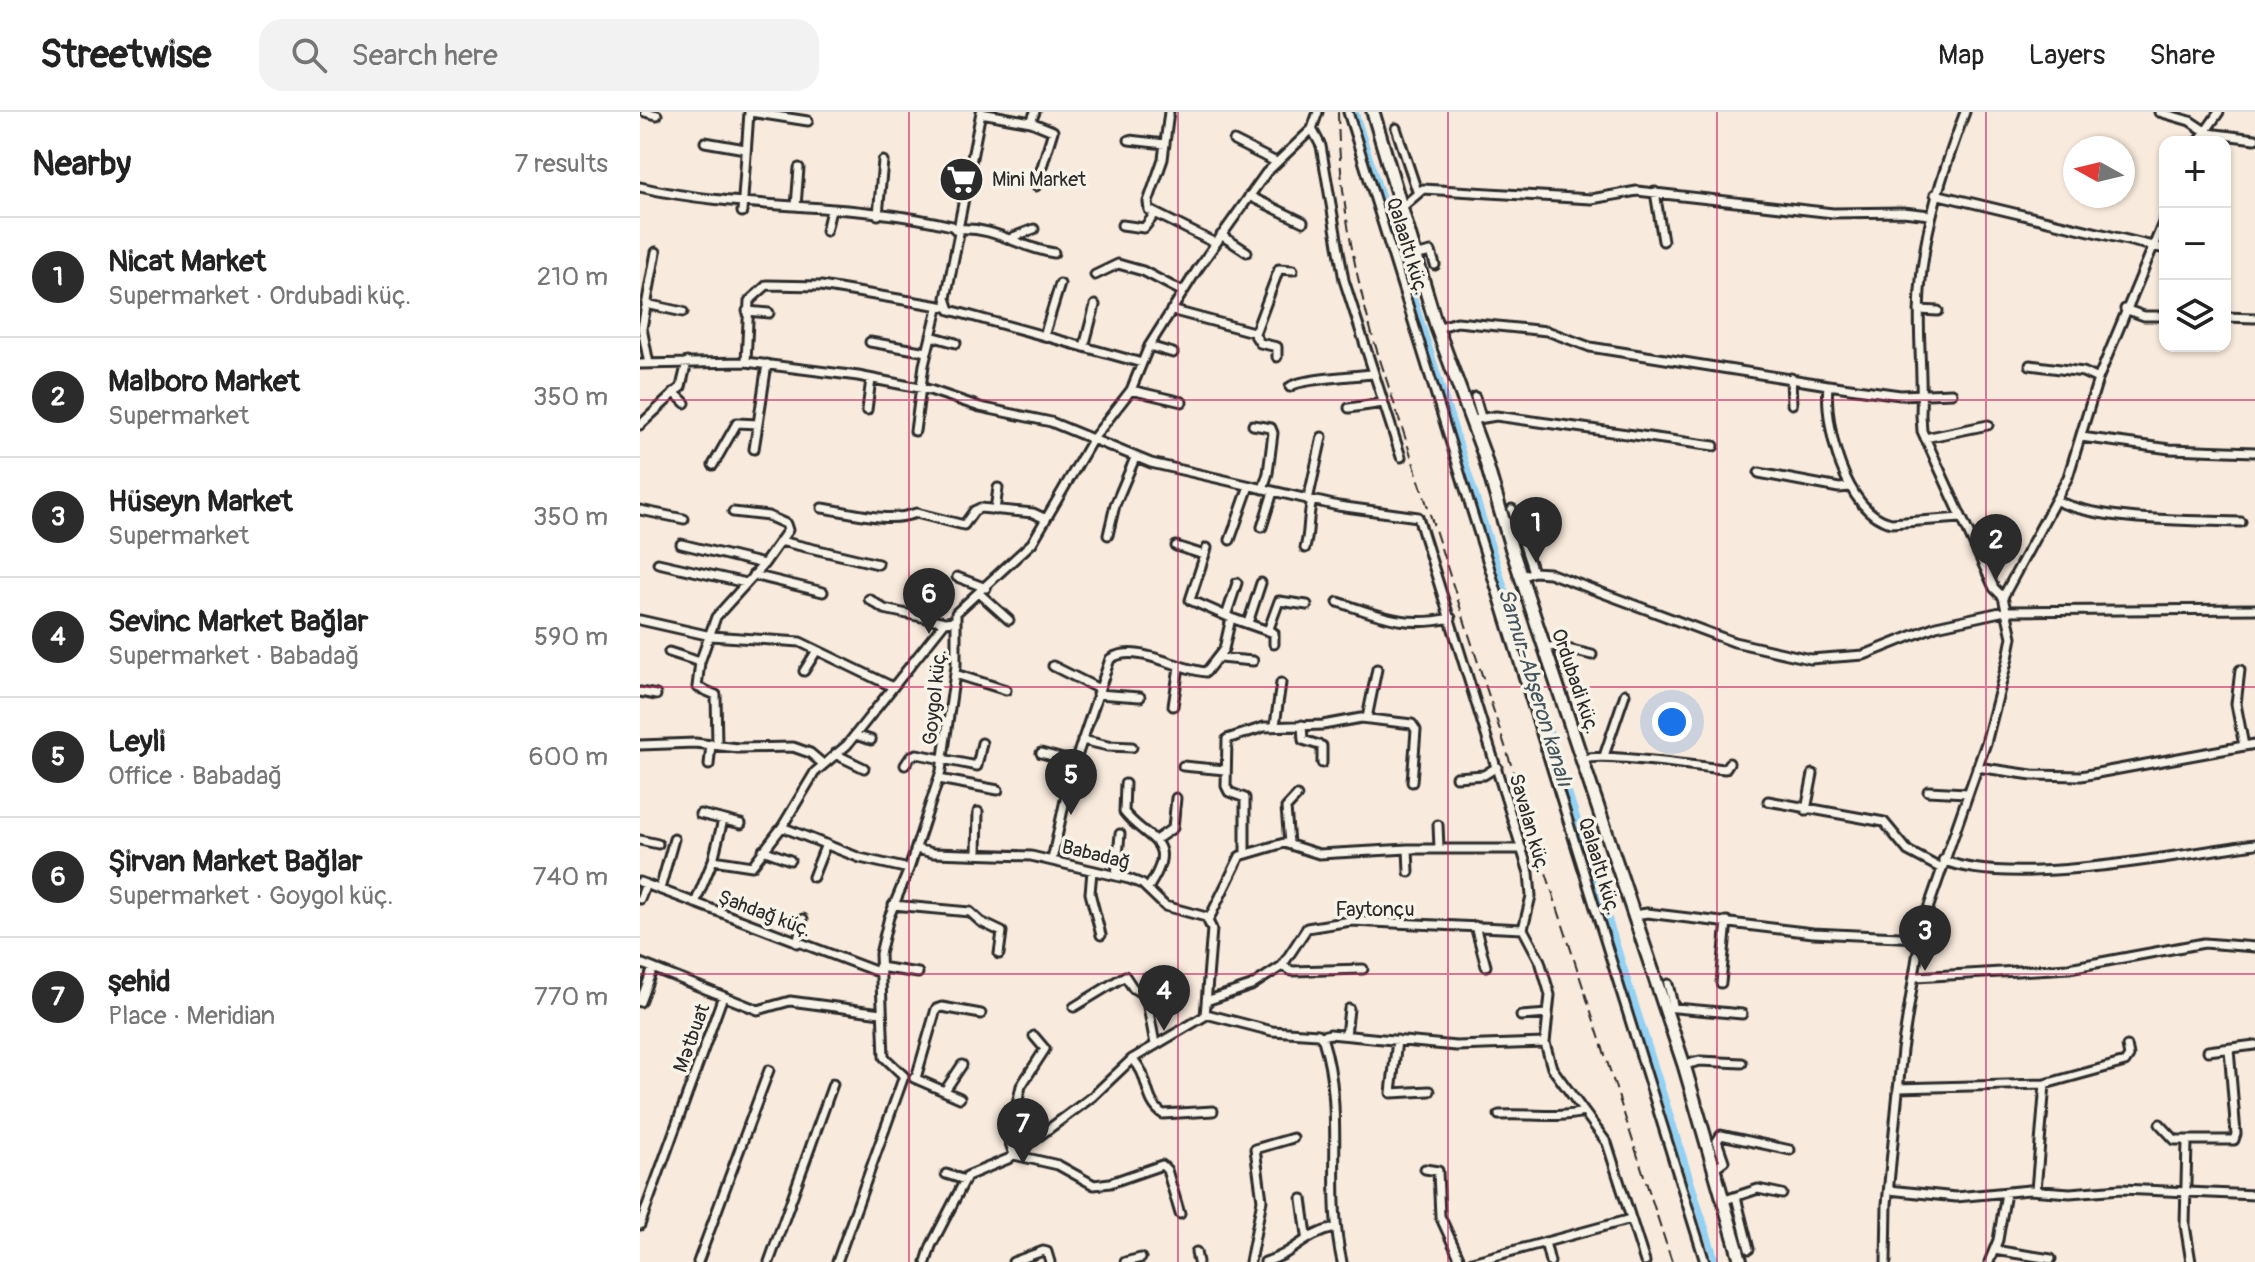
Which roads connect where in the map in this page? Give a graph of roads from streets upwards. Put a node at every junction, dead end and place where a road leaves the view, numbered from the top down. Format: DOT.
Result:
graph roads {
  1 [pos="645,112"];
  2 [pos="750,112"];
  3 [pos="1035,112"];
  4 [pos="1169,112"];
  5 [pos="1348,112"];
  6 [pos="1373,112"];
  7 [pos="1965,112"];
  8 [pos="2159,112"];
  9 [pos="2219,112"];
  10 [pos="981,113"];
  11 [pos="1315,113"];
  12 [pos="657,115"];
  13 [pos="808,121"];
  14 [pos="1031,122"];
  15 [pos="1396,128"];
  16 [pos="1312,129"];
  17 [pos="2208,133"];
  18 [pos="2205,136"];
  19 [pos="2255,139"];
  20 [pos="1129,140"];
  21 [pos="1234,141"];
  22 [pos="705,142"];
  23 [pos="1165,144"];
  24 [pos="745,149"];
  25 [pos="883,161"];
  26 [pos="1276,162"];
  27 [pos="799,168"];
  28 [pos="1036,186"];
  29 [pos="640,187"];
  30 [pos="1417,191"];
  31 [pos="1655,192"];
  32 [pos="1935,194"];
  33 [pos="1249,196"];
  34 [pos="742,201"];
  35 [pos="796,206"];
  36 [pos="1400,209"];
  37 [pos="831,210"];
  38 [pos="742,212"];
  39 [pos="1155,214"];
  40 [pos="878,215"];
  41 [pos="1930,215"];
  42 [pos="1303,222"];
  43 [pos="1122,225"];
  44 [pos="958,229"];
  45 [pos="1034,229"];
  46 [pos="826,231"];
  47 [pos="1221,235"];
  48 [pos="2159,235"];
  49 [pos="1013,237"];
  50 [pos="1663,241"];
  51 [pos="1215,243"];
  52 [pos="2155,247"];
  53 [pos="2159,248"];
  54 [pos="656,252"];
  55 [pos="1247,252"];
  56 [pos="1054,253"];
  57 [pos="1414,256"];
  58 [pos="1435,265"];
  59 [pos="1293,270"];
  60 [pos="1095,275"];
  61 [pos="1060,284"];
  62 [pos="1183,292"];
  63 [pos="738,301"];
  64 [pos="749,301"];
  65 [pos="646,304"];
  66 [pos="1095,305"];
  67 [pos="942,308"];
  68 [pos="2125,309"];
  69 [pos="1171,310"];
  70 [pos="1919,310"];
  71 [pos="747,311"];
  72 [pos="1938,311"];
  73 [pos="683,312"];
  74 [pos="769,313"];
  75 [pos="2159,316"];
  76 [pos="2231,317"];
  77 [pos="2255,318"];
  78 [pos="1437,328"];
  79 [pos="1255,333"];
  80 [pos="931,336"];
  81 [pos="1044,336"];
  82 [pos="870,342"];
  83 [pos="956,343"];
  84 [pos="1149,346"];
  85 [pos="1084,347"];
  86 [pos="927,352"];
  87 [pos="1173,353"];
  88 [pos="1277,357"];
  89 [pos="687,362"];
  90 [pos="746,362"];
  91 [pos="1142,363"];
  92 [pos="644,364"];
  93 [pos="767,364"];
  94 [pos="2030,365"];
  95 [pos="1372,374"];
  96 [pos="1791,378"];
  97 [pos="871,379"];
  98 [pos="2098,379"];
  99 [pos="1828,385"];
  100 [pos="1290,387"];
  101 [pos="920,388"];
  102 [pos="1131,390"];
  103 [pos="674,392"];
  104 [pos="1952,393"];
  105 [pos="1922,394"];
  106 [pos="1475,397"];
  107 [pos="1182,402"];
  108 [pos="685,403"];
  109 [pos="1383,403"];
  110 [pos="1792,404"];
  111 [pos="1349,408"];
  112 [pos="867,410"];
  113 [pos="1476,418"];
  114 [pos="758,424"];
  115 [pos="640,425"];
  116 [pos="1253,425"];
  117 [pos="1988,425"];
  118 [pos="915,431"];
  119 [pos="1322,437"];
  120 [pos="2081,437"];
  121 [pos="1925,438"];
  122 [pos="1092,440"];
  123 [pos="1714,446"];
  124 [pos="754,449"];
  125 [pos="2255,452"];
  126 [pos="1401,457"];
  127 [pos="1135,458"];
  128 [pos="713,465"];
  129 [pos="1759,473"];
  130 [pos="1249,486"];
  131 [pos="1850,487"];
  132 [pos="998,488"];
  133 [pos="1263,489"];
  134 [pos="1273,492"];
  135 [pos="1310,500"];
  136 [pos="2057,501"];
  137 [pos="822,508"];
  138 [pos="1512,509"];
  139 [pos="640,510"];
  140 [pos="995,510"];
  141 [pos="733,512"];
  142 [pos="1961,518"];
  143 [pos="684,519"];
  144 [pos="1046,519"];
  145 [pos="2241,522"];
  146 [pos="1262,527"];
  147 [pos="1108,535"];
  148 [pos="1230,540"];
  149 [pos="780,541"];
  150 [pos="681,544"];
  151 [pos="1176,546"];
  152 [pos="1305,548"];
  153 [pos="658,563"];
  154 [pos="764,564"];
  155 [pos="878,564"];
  156 [pos="753,575"];
  157 [pos="1527,575"];
  158 [pos="957,577"];
  159 [pos="746,583"];
  160 [pos="1237,583"];
  161 [pos="1261,583"];
  162 [pos="982,591"];
  163 [pos="823,592"];
  164 [pos="2003,597"];
  165 [pos="869,599"];
  166 [pos="1338,602"];
  167 [pos="1307,605"];
  168 [pos="2255,609"];
  169 [pos="2005,611"];
  170 [pos="1229,617"];
  171 [pos="1451,618"];
  172 [pos="640,620"];
  173 [pos="1009,620"];
  174 [pos="949,621"];
  175 [pos="1248,623"];
  176 [pos="1268,631"];
  177 [pos="711,636"];
  178 [pos="1274,644"];
  179 [pos="1545,648"];
  180 [pos="669,652"];
  181 [pos="816,652"];
  182 [pos="1592,655"];
  183 [pos="1219,658"];
  184 [pos="1253,661"];
  185 [pos="700,662"];
  186 [pos="1053,666"];
  187 [pos="1179,667"];
  188 [pos="1377,669"];
  189 [pos="2240,670"];
  190 [pos="804,671"];
  191 [pos="955,674"];
  192 [pos="1281,683"];
  193 [pos="893,687"];
  194 [pos="1006,690"];
  195 [pos="640,692"];
  196 [pos="1098,692"];
  197 [pos="1625,694"];
  198 [pos="656,695"];
  199 [pos="1140,697"];
  200 [pos="1173,706"];
  201 [pos="1367,718"];
  202 [pos="1275,725"];
  203 [pos="1302,725"];
  204 [pos="855,735"];
  205 [pos="871,740"];
  206 [pos="1082,740"];
  207 [pos="982,743"];
  208 [pos="714,744"];
  209 [pos="2255,744"];
  210 [pos="640,745"];
  211 [pos="2244,746"];
  212 [pos="1132,747"];
  213 [pos="1041,753"];
  214 [pos="835,754"];
  215 [pos="1604,756"];
  216 [pos="1584,759"];
  217 [pos="944,760"];
  218 [pos="1074,762"];
  219 [pos="1322,763"];
  220 [pos="1729,763"];
  221 [pos="823,764"];
  222 [pos="709,765"];
  223 [pos="905,765"];
  224 [pos="1183,766"];
  225 [pos="1497,767"];
  226 [pos="1977,767"];
  227 [pos="864,768"];
  228 [pos="1225,770"];
  229 [pos="1813,774"];
  230 [pos="1456,777"];
  231 [pos="939,779"];
  232 [pos="1412,782"];
  233 [pos="1125,784"];
  234 [pos="998,790"];
  235 [pos="1928,791"];
  236 [pos="1967,793"];
  237 [pos="1297,796"];
  238 [pos="1176,798"];
  239 [pos="1768,801"];
  240 [pos="1806,810"];
  241 [pos="978,812"];
  242 [pos="700,814"];
  243 [pos="723,820"];
  244 [pos="741,824"];
  245 [pos="1438,825"];
  246 [pos="782,827"];
  247 [pos="1120,834"];
  248 [pos="674,839"];
  249 [pos="1157,839"];
  250 [pos="640,840"];
  251 [pos="1289,843"];
  252 [pos="658,844"];
  253 [pos="826,844"];
  254 [pos="2255,844"];
  255 [pos="1439,848"];
  256 [pos="916,849"];
  257 [pos="1408,849"];
  258 [pos="1522,849"];
  259 [pos="763,850"];
  260 [pos="1245,852"];
  261 [pos="977,853"];
  262 [pos="713,860"];
  263 [pos="790,860"];
  264 [pos="1052,860"];
  265 [pos="1942,864"];
  266 [pos="909,869"];
  267 [pos="1092,871"];
  268 [pos="1409,872"];
  269 [pos="1116,876"];
  270 [pos="813,877"];
  271 [pos="643,883"];
  272 [pos="1148,888"];
  273 [pos="660,889"];
  274 [pos="640,899"];
  275 [pos="695,903"];
  276 [pos="893,905"];
  277 [pos="1635,915"];
  278 [pos="803,919"];
  279 [pos="1209,919"];
  280 [pos="1727,921"];
  281 [pos="1475,926"];
  282 [pos="1523,929"];
  283 [pos="1101,935"];
  284 [pos="1920,938"];
  285 [pos="797,943"];
  286 [pos="2255,947"];
  287 [pos="999,954"];
  288 [pos="640,963"];
  289 [pos="1282,966"];
  290 [pos="1486,966"];
  291 [pos="653,968"];
  292 [pos="1363,969"];
  293 [pos="879,970"];
  294 [pos="918,973"];
  295 [pos="1916,977"];
  296 [pos="1146,978"];
  297 [pos="1721,983"];
  298 [pos="1668,984"];
  299 [pos="1143,992"];
  300 [pos="723,996"];
  301 [pos="1209,1000"];
  302 [pos="640,1002"];
  303 [pos="1669,1006"];
  304 [pos="1074,1007"];
  305 [pos="1349,1009"];
  306 [pos="881,1013"];
  307 [pos="981,1014"];
  308 [pos="1206,1014"];
  309 [pos="1548,1014"];
  310 [pos="1742,1014"];
  311 [pos="1521,1016"];
  312 [pos="1346,1035"];
  313 [pos="1034,1036"];
  314 [pos="1321,1036"];
  315 [pos="1397,1040"];
  316 [pos="1545,1043"];
  317 [pos="1155,1044"];
  318 [pos="2255,1045"];
  319 [pos="2127,1046"];
  320 [pos="2229,1049"];
  321 [pos="2208,1051"];
  322 [pos="1132,1059"];
  323 [pos="1742,1063"];
  324 [pos="962,1065"];
  325 [pos="1684,1065"];
  326 [pos="769,1070"];
  327 [pos="904,1076"];
  328 [pos="916,1078"];
  329 [pos="833,1084"];
  330 [pos="2045,1084"];
  331 [pos="1898,1088"];
  332 [pos="946,1089"];
  333 [pos="1430,1091"];
  334 [pos="960,1098"];
  335 [pos="1213,1111"];
  336 [pos="1584,1112"];
  337 [pos="1499,1115"];
  338 [pos="2160,1124"];
  339 [pos="1293,1138"];
  340 [pos="2187,1142"];
  341 [pos="1255,1149"];
  342 [pos="1790,1150"];
  343 [pos="1246,1152"];
  344 [pos="1014,1155"];
  345 [pos="1716,1167"];
  346 [pos="1425,1169"];
  347 [pos="946,1174"];
  348 [pos="965,1180"];
  349 [pos="1889,1190"];
  350 [pos="2036,1190"];
  351 [pos="2006,1193"];
  352 [pos="1782,1194"];
  353 [pos="2186,1194"];
  354 [pos="2255,1195"];
  355 [pos="1731,1198"];
  356 [pos="1302,1199"];
  357 [pos="1180,1214"];
  358 [pos="1631,1219"];
  359 [pos="640,1225"];
  360 [pos="1335,1228"];
  361 [pos="1307,1235"];
  362 [pos="1545,1242"];
  363 [pos="1749,1249"];
  364 [pos="1994,1250"];
  365 [pos="1196,1252"];
  366 [pos="1141,1258"];
  367 [pos="2051,1259"];
  368 [pos="698,1262"];
  369 [pos="769,1262"];
  370 [pos="837,1262"];
  371 [pos="926,1262"];
  372 [pos="1013,1262"];
  373 [pos="1050,1262"];
  374 [pos="1125,1262"];
  375 [pos="1198,1262"];
  376 [pos="1250,1262"];
  377 [pos="1265,1262"];
  378 [pos="1342,1262"];
  379 [pos="1461,1262"];
  380 [pos="1472,1262"];
  381 [pos="1550,1262"];
  382 [pos="1645,1262"];
  383 [pos="1705,1262"];
  384 [pos="1741,1262"];
  385 [pos="1886,1262"];
  386 [pos="1989,1262"];
  387 [pos="2191,1262"];
  1 -- 12 [label="street"];
  2 -- 13 [label="street"];
  2 -- 24 [label="street"];
  3 -- 14 [label="street"];
  4 -- 23 [label="street"];
  5 -- 383 [label="street, Qalaaltı küç."];
  6 -- 36 [label="street, Ordubadi küç."];
  7 -- 32 [label="street"];
  8 -- 17 [label="street"];
  9 -- 17 [label="street"];
  10 -- 14 [label="street"];
  10 -- 44 [label="street"];
  11 -- 16 [label="street"];
  14 -- 28 [label="street"];
  15 -- 30 [label="street"];
  16 -- 26 [label="street, Goygol küç."];
  16 -- 95 [label="street"];
  17 -- 18 [label="street"];
  17 -- 19 [label="street"];
  20 -- 23 [label="street"];
  21 -- 26 [label="street"];
  22 -- 24 [label="street"];
  23 -- 39 [label="street"];
  24 -- 34 [label="street"];
  25 -- 40 [label="street"];
  26 -- 33 [label="street, Goygol küç."];
  27 -- 35 [label="street"];
  29 -- 34 [label="street"];
  30 -- 31 [label="street"];
  30 -- 36 [label="street"];
  31 -- 41 [label="street"];
  31 -- 50 [label="street"];
  32 -- 41 [label="street"];
  32 -- 52 [label="street"];
  33 -- 42 [label="street"];
  33 -- 47 [label="street, Goygol küç."];
  34 -- 35 [label="street"];
  34 -- 38 [label="street"];
  35 -- 37 [label="street"];
  36 -- 57 [label="street, Ordubadi küç."];
  37 -- 40 [label="street"];
  37 -- 46 [label="street"];
  39 -- 43 [label="street"];
  39 -- 51 [label="street"];
  40 -- 44 [label="street"];
  41 -- 70 [label="street"];
  44 -- 49 [label="street"];
  44 -- 67 [label="street"];
  45 -- 49 [label="street"];
  47 -- 51 [label="street, Goygol küç."];
  47 -- 55 [label="street"];
  48 -- 52 [label="street"];
  49 -- 56 [label="street"];
  51 -- 62 [label="street, Goygol küç."];
  52 -- 53 [label="street"];
  52 -- 68 [label="street"];
  54 -- 65 [label="street"];
  57 -- 58 [label="street"];
  57 -- 78 [label="street, Ordubadi küç."];
  59 -- 79 [label="street"];
  60 -- 62 [label="street"];
  61 -- 81 [label="street"];
  62 -- 69 [label="street, Goygol küç."];
  63 -- 64 [label="street"];
  64 -- 67 [label="street"];
  64 -- 71 [label="street"];
  65 -- 73 [label="street"];
  65 -- 92 [label="street"];
  66 -- 85 [label="street"];
  67 -- 80 [label="street"];
  67 -- 81 [label="street"];
  68 -- 75 [label="street"];
  68 -- 98 [label="street"];
  69 -- 79 [label="street"];
  69 -- 84 [label="street, Goygol küç."];
  70 -- 72 [label="street"];
  70 -- 105 [label="street"];
  71 -- 74 [label="street"];
  71 -- 90 [label="street"];
  76 -- 77 [label="street"];
  78 -- 96 [label="street"];
  78 -- 113 [label="street, Ordubadi küç."];
  79 -- 88 [label="street"];
  80 -- 83 [label="street"];
  80 -- 86 [label="street"];
  81 -- 85 [label="street"];
  82 -- 86 [label="street"];
  84 -- 87 [label="street"];
  84 -- 91 [label="street, Goygol küç."];
  85 -- 91 [label="street"];
  86 -- 101 [label="street"];
  89 -- 90 [label="street"];
  89 -- 92 [label="street"];
  89 -- 103 [label="street"];
  90 -- 93 [label="street"];
  91 -- 102 [label="street, Goygol küç."];
  93 -- 97 [label="street"];
  93 -- 114 [label="street"];
  94 -- 98 [label="street"];
  95 -- 100 [label="street"];
  95 -- 109 [label="street"];
  96 -- 99 [label="street"];
  96 -- 110 [label="street"];
  97 -- 101 [label="street"];
  97 -- 112 [label="street"];
  98 -- 120 [label="street"];
  99 -- 105 [label="street"];
  99 -- 131 [label="street"];
  101 -- 118 [label="street"];
  101 -- 122 [label="street"];
  102 -- 107 [label="street"];
  102 -- 122 [label="street, Goygol küç."];
  103 -- 108 [label="street"];
  103 -- 115 [label="street"];
  104 -- 105 [label="street"];
  105 -- 121 [label="street"];
  106 -- 113 [label="street"];
  109 -- 111 [label="street"];
  109 -- 126 [label="street"];
  113 -- 123 [label="street"];
  113 -- 157 [label="street, Ordubadi küç."];
  114 -- 124 [label="street"];
  114 -- 128 [label="street"];
  116 -- 133 [label="street"];
  117 -- 121 [label="street"];
  119 -- 135 [label="street"];
  120 -- 125 [label="street"];
  120 -- 136 [label="street"];
  121 -- 142 [label="street"];
  122 -- 127 [label="street"];
  122 -- 144 [label="street, Goygol küç."];
  127 -- 130 [label="street"];
  127 -- 147 [label="street"];
  129 -- 131 [label="street"];
  130 -- 133 [label="street"];
  130 -- 148 [label="street"];
  131 -- 142 [label="street"];
  132 -- 140 [label="street"];
  133 -- 134 [label="street"];
  134 -- 135 [label="street"];
  134 -- 146 [label="street"];
  135 -- 152 [label="street"];
  135 -- 171 [label="street, Savalan küç."];
  136 -- 145 [label="street"];
  136 -- 164 [label="street"];
  137 -- 140 [label="street"];
  138 -- 157 [label="street"];
  139 -- 143 [label="street"];
  140 -- 144 [label="street"];
  141 -- 149 [label="street"];
  142 -- 164 [label="street"];
  144 -- 162 [label="street, Goygol küç."];
  149 -- 154 [label="street"];
  149 -- 155 [label="street"];
  150 -- 154 [label="street"];
  151 -- 170 [label="street"];
  153 -- 159 [label="street"];
  154 -- 156 [label="street"];
  156 -- 159 [label="street"];
  156 -- 163 [label="street"];
  157 -- 169 [label="street"];
  157 -- 179 [label="street, Ordubadi küç."];
  158 -- 162 [label="street"];
  159 -- 177 [label="street"];
  160 -- 170 [label="street"];
  161 -- 175 [label="street"];
  162 -- 173 [label="street"];
  162 -- 174 [label="street, Goygol küç."];
  164 -- 169 [label="street"];
  165 -- 174 [label="street"];
  166 -- 171 [label="street"];
  167 -- 176 [label="street"];
  168 -- 169 [label="street"];
  169 -- 226 [label="street"];
  170 -- 175 [label="street"];
  170 -- 183 [label="street"];
  171 -- 225 [label="street, Savalan küç."];
  172 -- 177 [label="street"];
  174 -- 191 [label="street, Goygol küç."];
  174 -- 193 [label="street"];
  175 -- 176 [label="street"];
  176 -- 178 [label="street"];
  177 -- 181 [label="street"];
  177 -- 185 [label="street"];
  179 -- 182 [label="street"];
  179 -- 216 [label="street, Ordubadi küç."];
  180 -- 185 [label="street"];
  181 -- 190 [label="street"];
  181 -- 193 [label="street"];
  183 -- 184 [label="street"];
  183 -- 187 [label="street"];
  185 -- 208 [label="street"];
  186 -- 196 [label="street"];
  187 -- 196 [label="street"];
  187 -- 200 [label="street"];
  188 -- 201 [label="street"];
  189 -- 211 [label="street"];
  191 -- 194 [label="street"];
  191 -- 217 [label="street, Goygol küç."];
  192 -- 202 [label="street"];
  193 -- 204 [label="street"];
  195 -- 198 [label="street"];
  196 -- 199 [label="street"];
  196 -- 206 [label="street"];
  197 -- 215 [label="street"];
  201 -- 203 [label="street"];
  201 -- 232 [label="street"];
  202 -- 203 [label="street"];
  202 -- 228 [label="street"];
  203 -- 219 [label="street"];
  204 -- 205 [label="street"];
  204 -- 214 [label="street"];
  206 -- 212 [label="street"];
  206 -- 218 [label="street"];
  207 -- 217 [label="street"];
  208 -- 210 [label="street"];
  208 -- 221 [label="street"];
  208 -- 222 [label="street"];
  209 -- 211 [label="street"];
  211 -- 226 [label="street"];
  213 -- 218 [label="street"];
  214 -- 221 [label="street"];
  214 -- 227 [label="street"];
  215 -- 216 [label="street"];
  215 -- 220 [label="street"];
  216 -- 277 [label="street, Ordubadi küç."];
  217 -- 223 [label="street"];
  217 -- 231 [label="street, Goygol küç."];
  218 -- 264 [label="street"];
  221 -- 246 [label="street"];
  224 -- 228 [label="street"];
  225 -- 230 [label="street"];
  225 -- 258 [label="street, Savalan küç."];
  226 -- 236 [label="street"];
  228 -- 260 [label="street"];
  229 -- 240 [label="street"];
  231 -- 234 [label="street"];
  231 -- 256 [label="street, Goygol küç."];
  233 -- 249 [label="street"];
  235 -- 236 [label="street"];
  236 -- 265 [label="street"];
  237 -- 251 [label="street"];
  238 -- 249 [label="street"];
  239 -- 240 [label="street"];
  240 -- 265 [label="street"];
  241 -- 261 [label="street"];
  242 -- 243 [label="street"];
  243 -- 244 [label="street"];
  243 -- 262 [label="street"];
  245 -- 255 [label="street"];
  246 -- 253 [label="street"];
  246 -- 259 [label="street"];
  247 -- 269 [label="street"];
  248 -- 273 [label="street"];
  249 -- 272 [label="street"];
  250 -- 252 [label="street"];
  251 -- 257 [label="street"];
  251 -- 260 [label="street"];
  253 -- 266 [label="street"];
  253 -- 270 [label="street"];
  254 -- 265 [label="street"];
  255 -- 257 [label="street"];
  255 -- 258 [label="street"];
  256 -- 261 [label="street, Babadağ"];
  256 -- 266 [label="street, Goygol küç."];
  257 -- 268 [label="street"];
  258 -- 282 [label="street, Savalan küç."];
  259 -- 262 [label="street"];
  259 -- 263 [label="street"];
  260 -- 279 [label="street"];
  261 -- 264 [label="street, Babadağ"];
  262 -- 275 [label="street"];
  264 -- 267 [label="street, Babadağ"];
  265 -- 284 [label="street"];
  266 -- 276 [label="street, Goygol küç."];
  267 -- 269 [label="street, Babadağ"];
  267 -- 283 [label="street"];
  269 -- 272 [label="street, Babadağ"];
  271 -- 273 [label="street, Şahdağ küç."];
  271 -- 274 [label="street"];
  272 -- 279 [label="street, Babadağ"];
  273 -- 275 [label="street, Şahdağ küç."];
  275 -- 285 [label="street, Şahdağ küç."];
  276 -- 287 [label="street"];
  276 -- 293 [label="street, Goygol küç."];
  277 -- 280 [label="street"];
  277 -- 303 [label="street, Ordubadi küç."];
  278 -- 285 [label="street"];
  279 -- 301 [label="street"];
  280 -- 284 [label="street"];
  280 -- 297 [label="street"];
  281 -- 282 [label="street, Faytonçu"];
  281 -- 289 [label="street, Faytonçu"];
  281 -- 290 [label="street"];
  282 -- 309 [label="street"];
  284 -- 295 [label="street"];
  285 -- 293 [label="street, Şahdağ küç."];
  286 -- 295 [label="street"];
  288 -- 291 [label="street"];
  289 -- 292 [label="street"];
  289 -- 301 [label="street, Faytonçu"];
  291 -- 300 [label="street"];
  291 -- 302 [label="street"];
  293 -- 294 [label="street, Şahdağ küç."];
  293 -- 306 [label="street, Goygol küç."];
  295 -- 331 [label="street"];
  296 -- 299 [label="street"];
  298 -- 303 [label="street"];
  299 -- 304 [label="street"];
  299 -- 317 [label="street"];
  300 -- 306 [label="street"];
  300 -- 359 [label="street, Mətbuat"];
  301 -- 308 [label="street"];
  303 -- 310 [label="street"];
  303 -- 325 [label="street, Ordubadi küç."];
  305 -- 312 [label="street"];
  306 -- 327 [label="street, Goygol küç."];
  307 -- 328 [label="street"];
  308 -- 314 [label="street"];
  308 -- 317 [label="street"];
  309 -- 311 [label="street"];
  309 -- 316 [label="street"];
  312 -- 314 [label="street"];
  312 -- 315 [label="street"];
  313 -- 344 [label="street"];
  314 -- 360 [label="street"];
  315 -- 316 [label="street"];
  315 -- 333 [label="street"];
  316 -- 336 [label="street"];
  317 -- 322 [label="street"];
  318 -- 320 [label="street"];
  319 -- 330 [label="street"];
  320 -- 321 [label="street"];
  320 -- 340 [label="street"];
  322 -- 335 [label="street"];
  322 -- 344 [label="street"];
  323 -- 325 [label="street"];
  324 -- 332 [label="street"];
  325 -- 345 [label="street, Ordubadi küç."];
  326 -- 368 [label="street"];
  327 -- 328 [label="street"];
  327 -- 370 [label="street"];
  328 -- 332 [label="street"];
  329 -- 369 [label="street"];
  330 -- 331 [label="street"];
  330 -- 350 [label="street"];
  331 -- 349 [label="street"];
  332 -- 334 [label="street"];
  336 -- 337 [label="street"];
  336 -- 358 [label="street"];
  338 -- 340 [label="street"];
  339 -- 341 [label="street"];
  340 -- 353 [label="street"];
  341 -- 343 [label="street"];
  341 -- 376 [label="street"];
  342 -- 345 [label="street"];
  344 -- 348 [label="street"];
  344 -- 357 [label="street"];
  345 -- 355 [label="street, Ordubadi küç."];
  346 -- 379 [label="street"];
  347 -- 348 [label="street"];
  348 -- 371 [label="street"];
  349 -- 351 [label="street"];
  349 -- 385 [label="street"];
  350 -- 351 [label="street"];
  350 -- 353 [label="street"];
  351 -- 364 [label="street"];
  352 -- 355 [label="street"];
  353 -- 354 [label="street"];
  353 -- 387 [label="street"];
  355 -- 363 [label="street"];
  355 -- 384 [label="street, Ordubadi küç."];
  356 -- 361 [label="street"];
  358 -- 362 [label="street"];
  358 -- 382 [label="street"];
  360 -- 361 [label="street"];
  360 -- 378 [label="street"];
  361 -- 377 [label="street"];
  362 -- 380 [label="street"];
  362 -- 381 [label="street"];
  364 -- 367 [label="street"];
  364 -- 386 [label="street"];
  365 -- 375 [label="street"];
  366 -- 374 [label="street"];
  372 -- 373 [label="street"];
}
